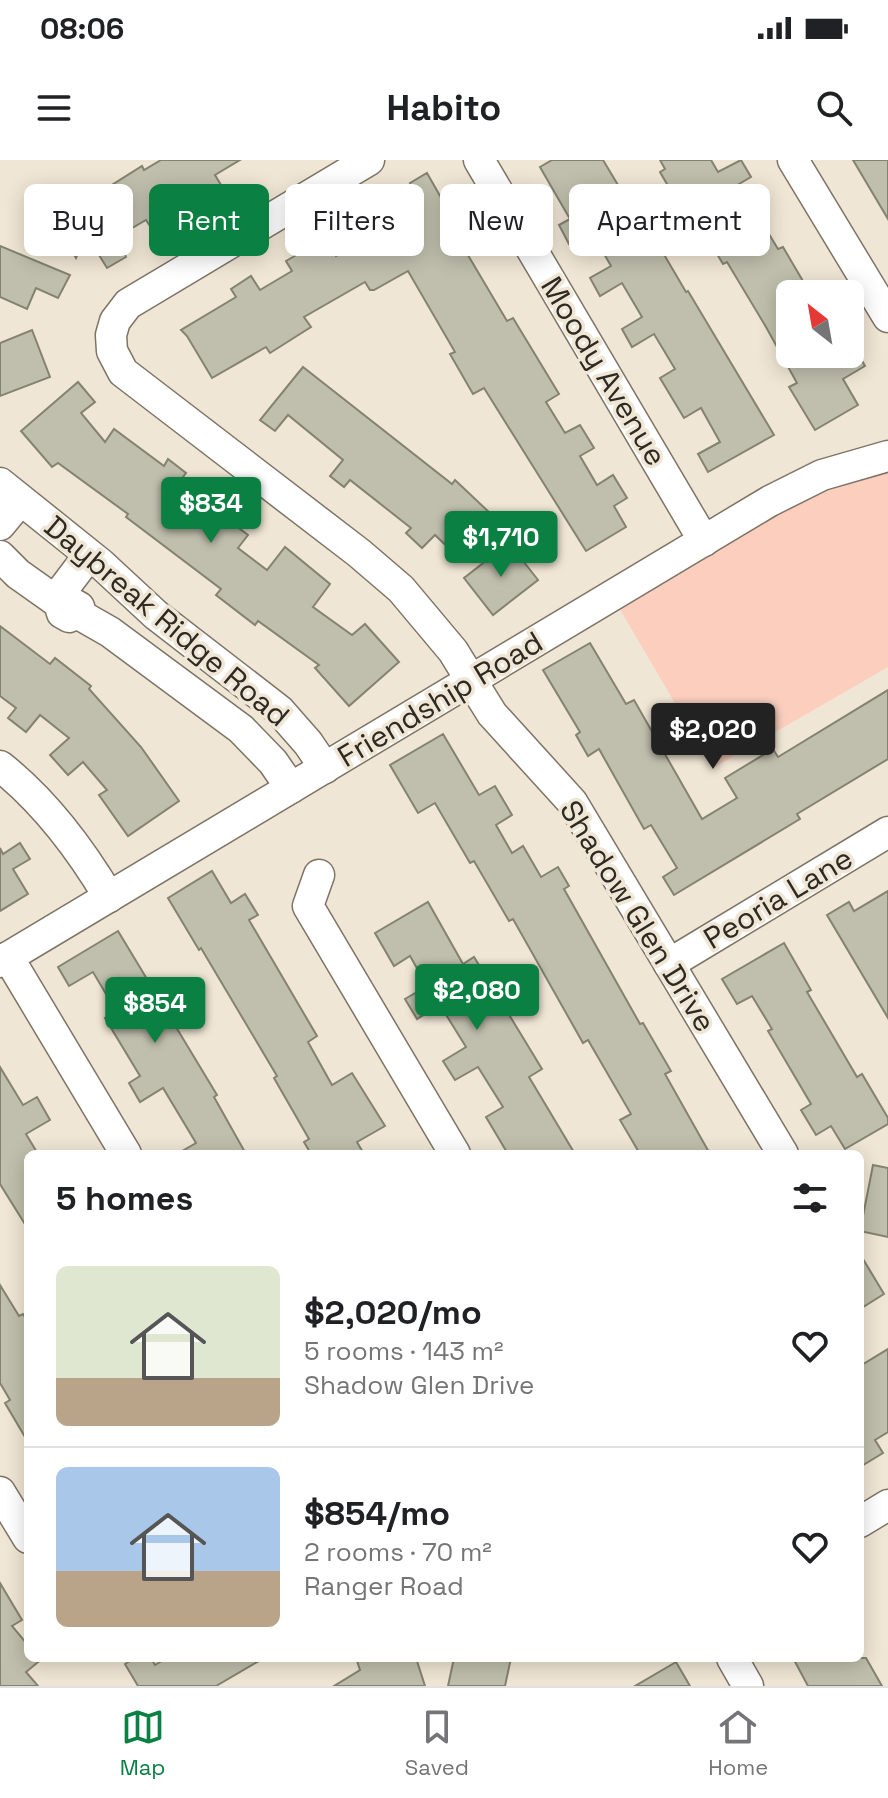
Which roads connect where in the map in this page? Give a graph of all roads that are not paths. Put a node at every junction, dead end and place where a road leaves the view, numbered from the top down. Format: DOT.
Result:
graph roads {
  1 [pos="369,160"];
  2 [pos="479,160"];
  3 [pos="793,160"];
  4 [pos="888,317"];
  5 [pos="888,456"];
  6 [pos="10,492"];
  7 [pos="0,525"];
  8 [pos="704,541"];
  9 [pos="89,555"];
  10 [pos="0,556"];
  11 [pos="65,606"];
  12 [pos="472,680"];
  13 [pos="0,766"];
  14 [pos="325,768"];
  15 [pos="291,788"];
  16 [pos="888,832"];
  17 [pos="319,875"];
  18 [pos="109,897"];
  19 [pos="4,960"];
  20 [pos="669,964"];
  21 [pos="123,1150"];
  22 [pos="453,1150"];
  23 [pos="781,1150"];
  24 [pos="0,1492"];
  25 [pos="888,1505"];
  26 [pos="864,1520"];
  27 [pos="24,1531"];
  28 [pos="734,1662"];
  29 [pos="748,1686"];
  1 -- 12 [label="street, Shadow Glen Drive"];
  2 -- 8 [label="street, Moody Avenue"];
  3 -- 4 [label="street"];
  5 -- 8 [label="street, Friendship Road"];
  6 -- 7 [label="street"];
  6 -- 9 [label="street, Daybreak Ridge Road"];
  8 -- 12 [label="street, Friendship Road"];
  9 -- 11 [label="street"];
  9 -- 14 [label="street, Daybreak Ridge Road"];
  10 -- 11 [label="street, Daybreak Ridge Road"];
  11 -- 15 [label="street, Daybreak Ridge Road"];
  12 -- 14 [label="street, Friendship Road"];
  12 -- 20 [label="street, Shadow Glen Drive"];
  13 -- 18 [label="street"];
  14 -- 15 [label="street, Friendship Road"];
  15 -- 18 [label="street, Friendship Road"];
  16 -- 20 [label="street, Peoria Lane"];
  17 -- 22 [label="street"];
  18 -- 19 [label="street, Friendship Road"];
  19 -- 21 [label="street"];
  20 -- 23 [label="street, Shadow Glen Drive"];
  24 -- 27 [label="street"];
  25 -- 26 [label="street"];
  28 -- 29 [label="street"];
}
